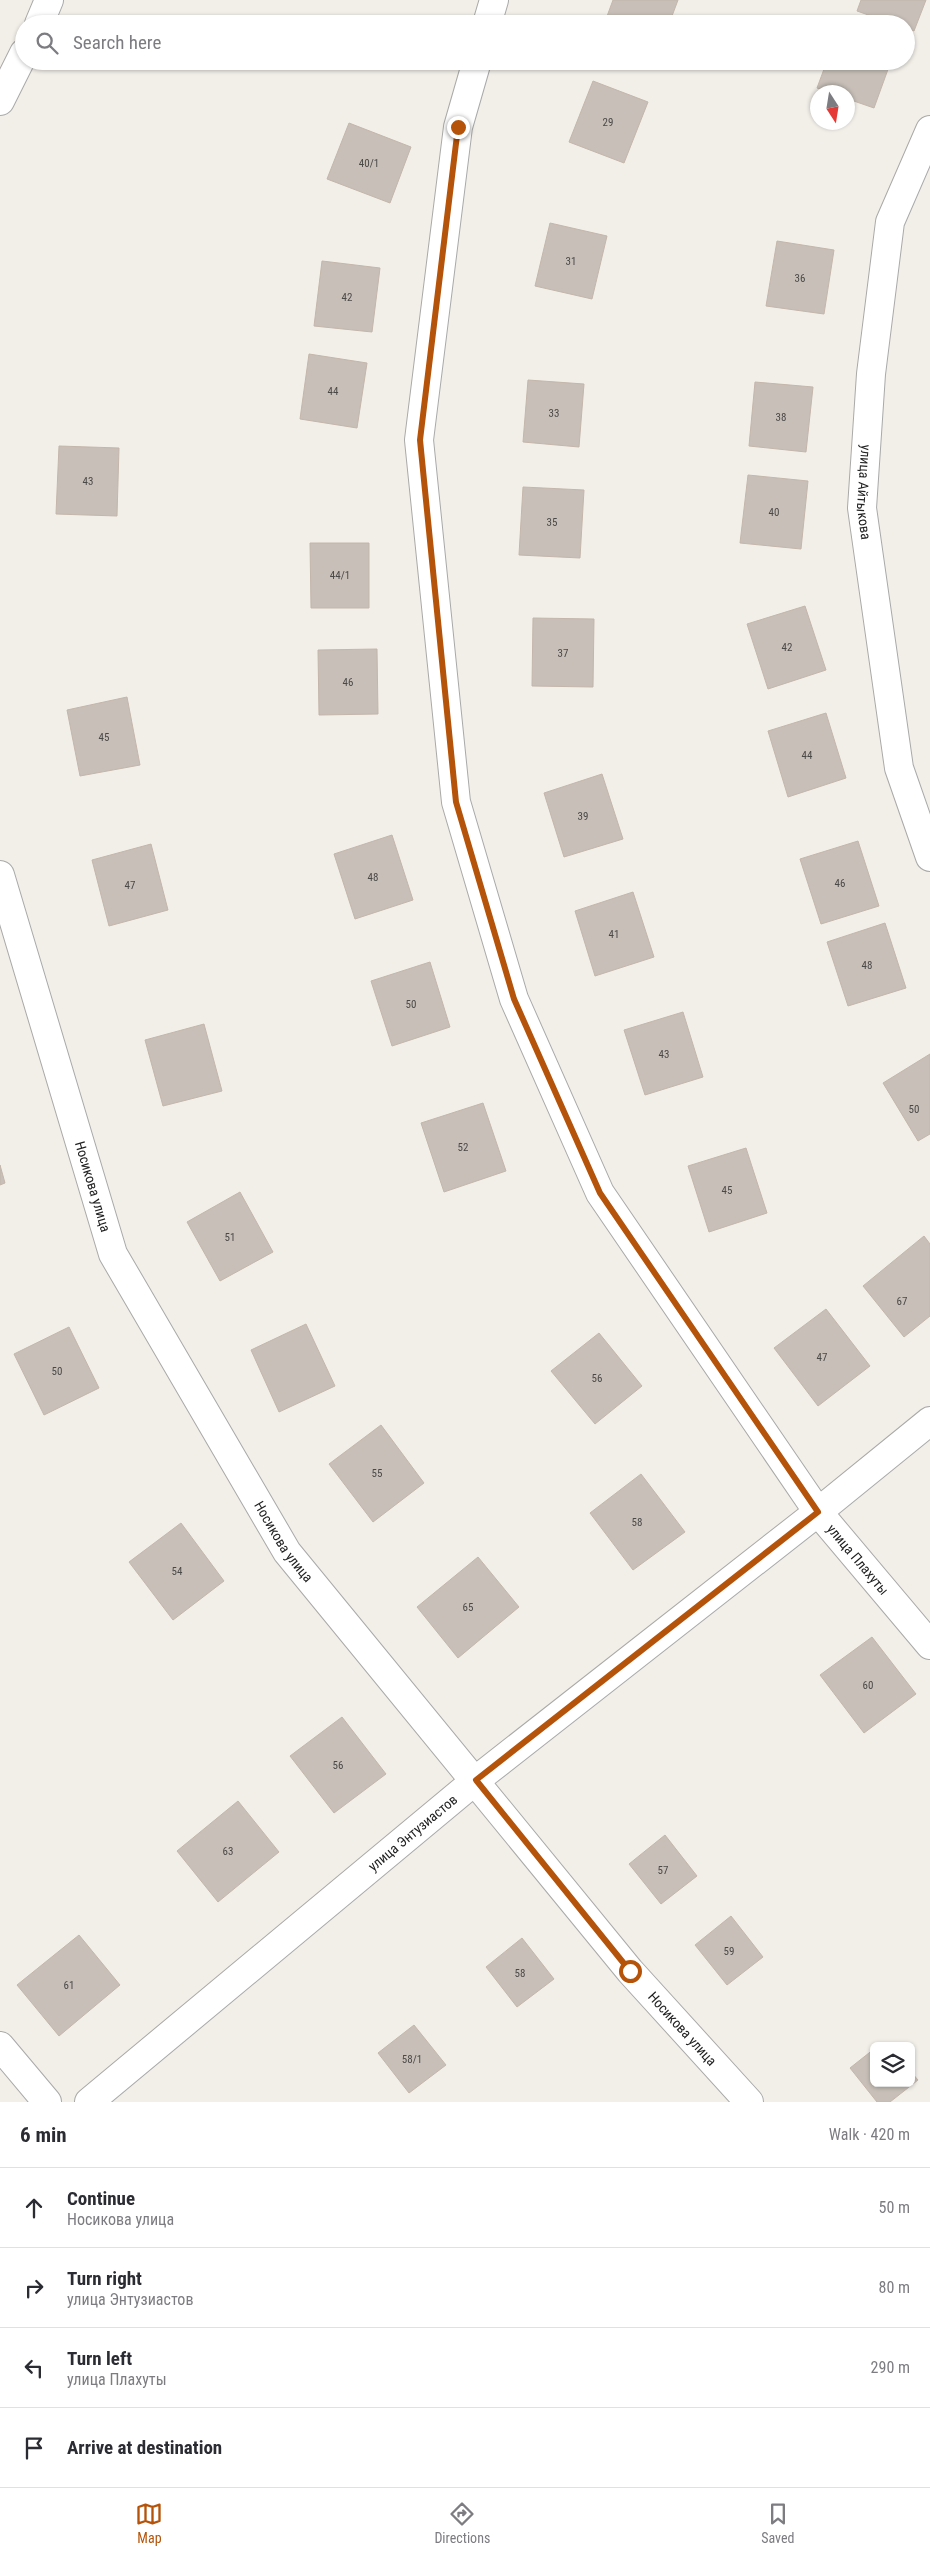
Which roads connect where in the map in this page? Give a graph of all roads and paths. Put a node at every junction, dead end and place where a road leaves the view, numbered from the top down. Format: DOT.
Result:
graph roads {
  1 [pos="49,0"];
  2 [pos="494,0"];
  3 [pos="43,15"];
  4 [pos="490,15"];
  5 [pos="16,70"];
  6 [pos="474,70"];
  7 [pos="0,101"];
  8 [pos="930,130"];
  9 [pos="930,858"];
  10 [pos="0,875"];
  11 [pos="930,1420"];
  12 [pos="818,1512"];
  13 [pos="930,1645"];
  14 [pos="476,1780"];
  15 [pos="0,2046"];
  16 [pos="48,2102"];
  17 [pos="88,2102"];
  18 [pos="749,2102"];
  1 -- 3 [label="street"];
  2 -- 4 [label="street"];
  5 -- 7 [label="street"];
  6 -- 12 [label="street, улица Плахуты"];
  8 -- 9 [label="street, улица Айтыкова"];
  10 -- 14 [label="street, Носикова улица"];
  11 -- 12 [label="street, улица Энтузиастов"];
  12 -- 13 [label="street, улица Плахуты"];
  12 -- 14 [label="street, улица Энтузиастов"];
  14 -- 17 [label="street, улица Энтузиастов"];
  14 -- 18 [label="street, Носикова улица"];
  15 -- 16 [label="street"];
}
